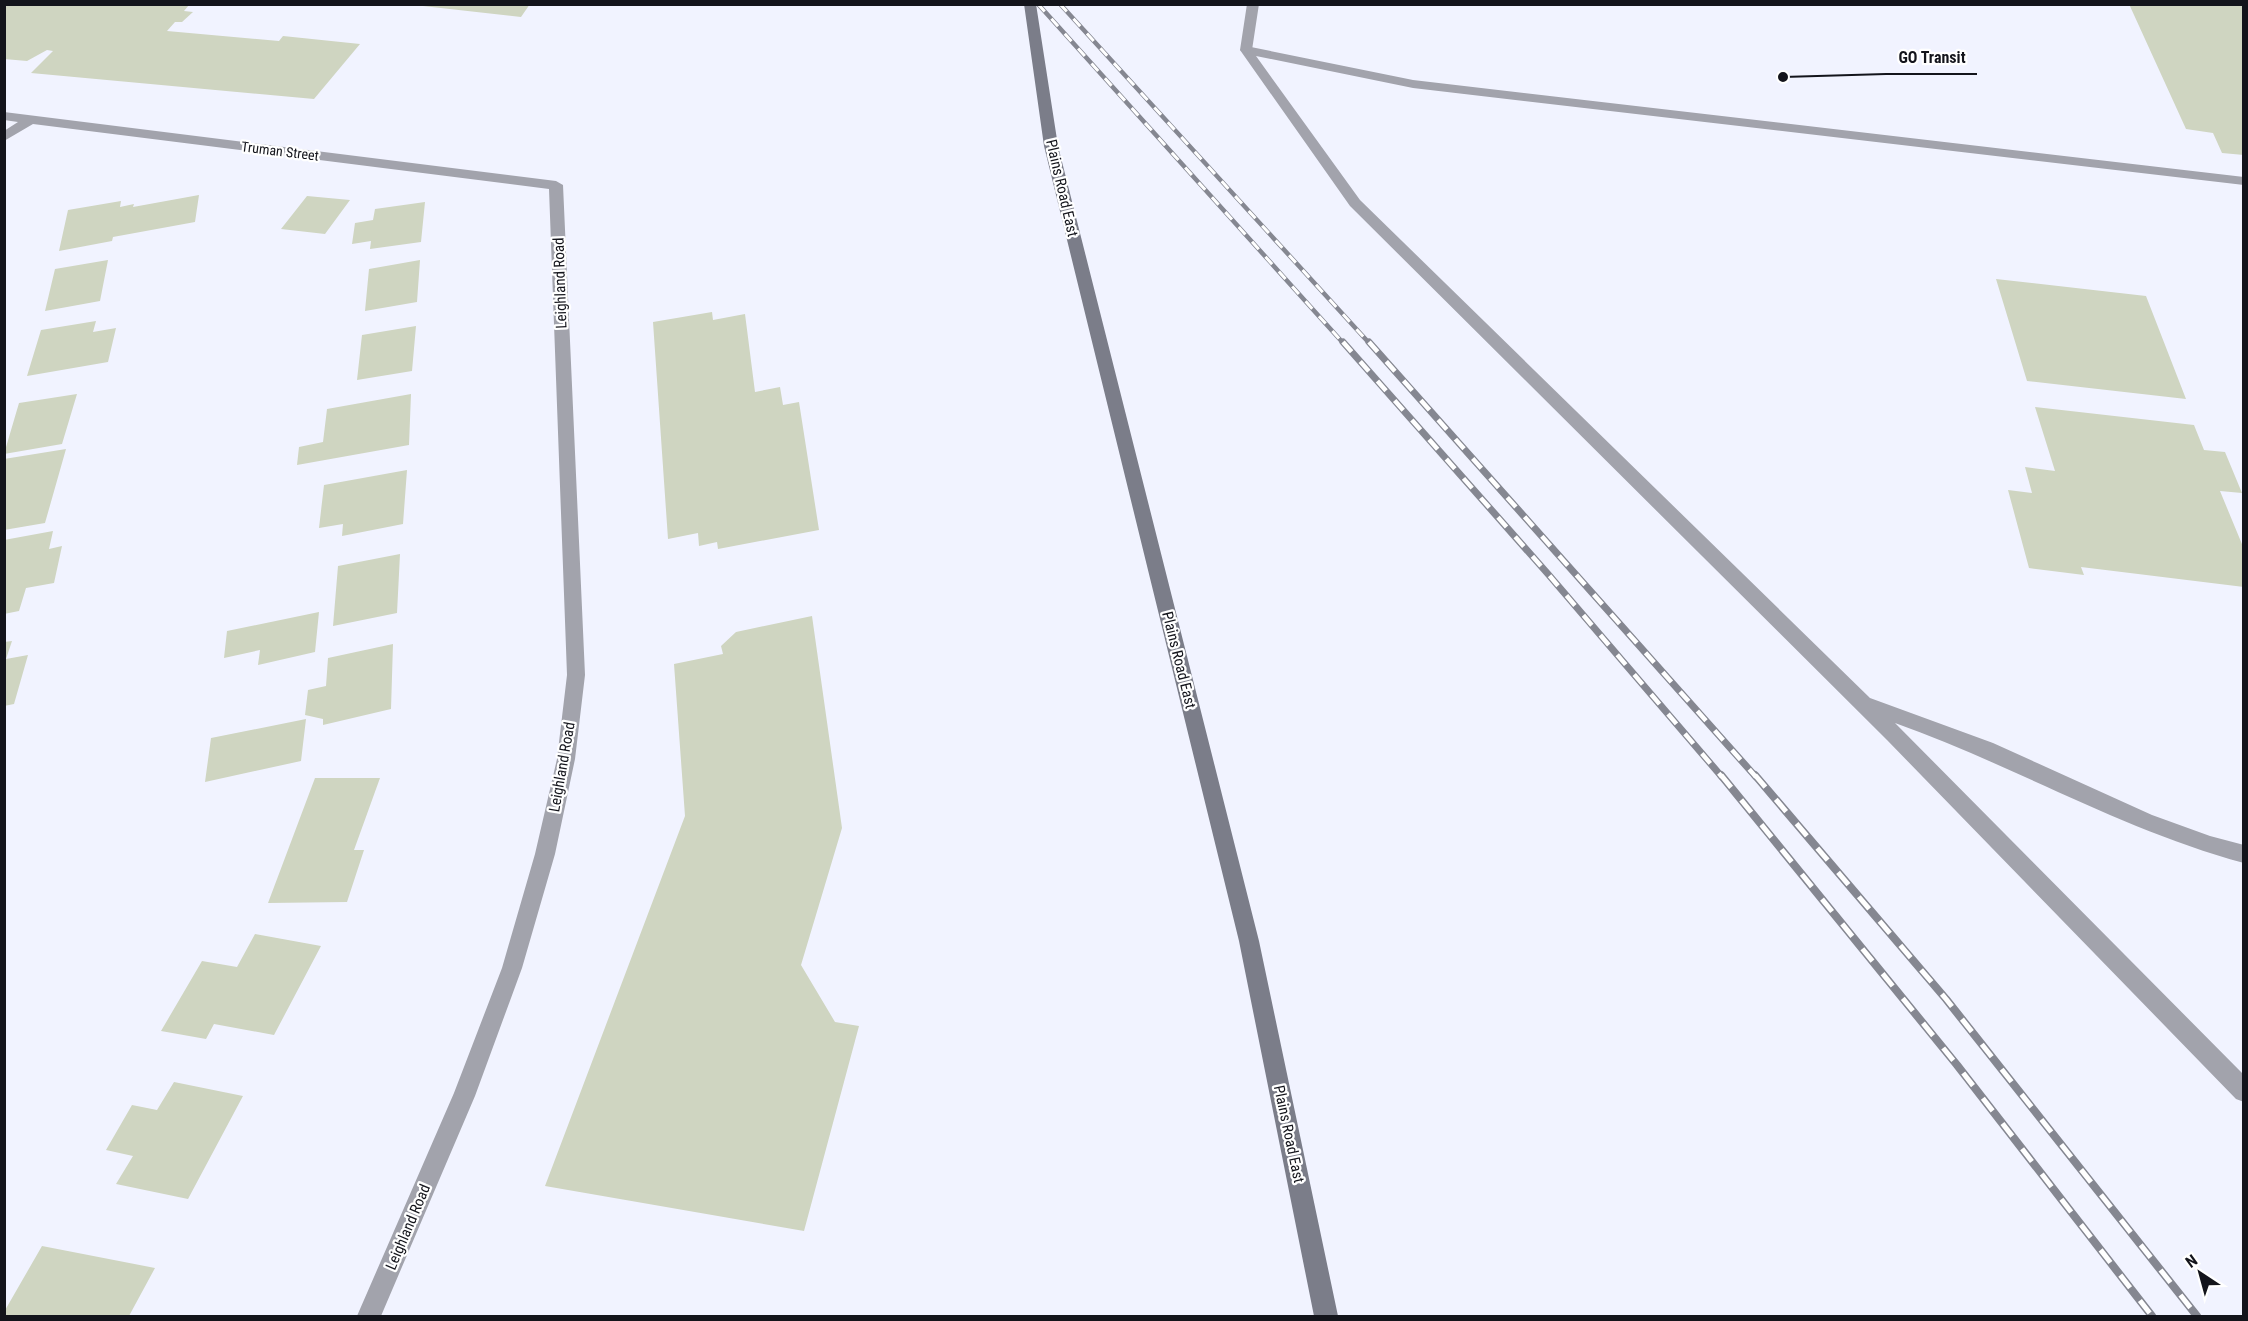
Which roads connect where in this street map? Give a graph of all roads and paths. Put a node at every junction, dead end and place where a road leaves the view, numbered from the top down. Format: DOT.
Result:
graph roads {
  1 [pos="1030,4"];
  2 [pos="1253,4"];
  3 [pos="1246,50"];
  4 [pos="4,116"];
  5 [pos="30,120"];
  6 [pos="4,137"];
  7 [pos="2244,181"];
  8 [pos="556,185"];
  9 [pos="1863,703"];
  10 [pos="2244,854"];
  11 [pos="2244,1091"];
  12 [pos="369,1317"];
  13 [pos="1326,1317"];
  1 -- 13 [label="main road, Plains Road East"];
  2 -- 3 [label="street"];
  3 -- 7 [label="street"];
  3 -- 9 [label="street"];
  4 -- 5 [label="street, Truman Street"];
  5 -- 6 [label="street"];
  5 -- 8 [label="street, Truman Street"];
  8 -- 12 [label="street, Leighland Road"];
  9 -- 10 [label="street"];
  9 -- 11 [label="street"];
}
